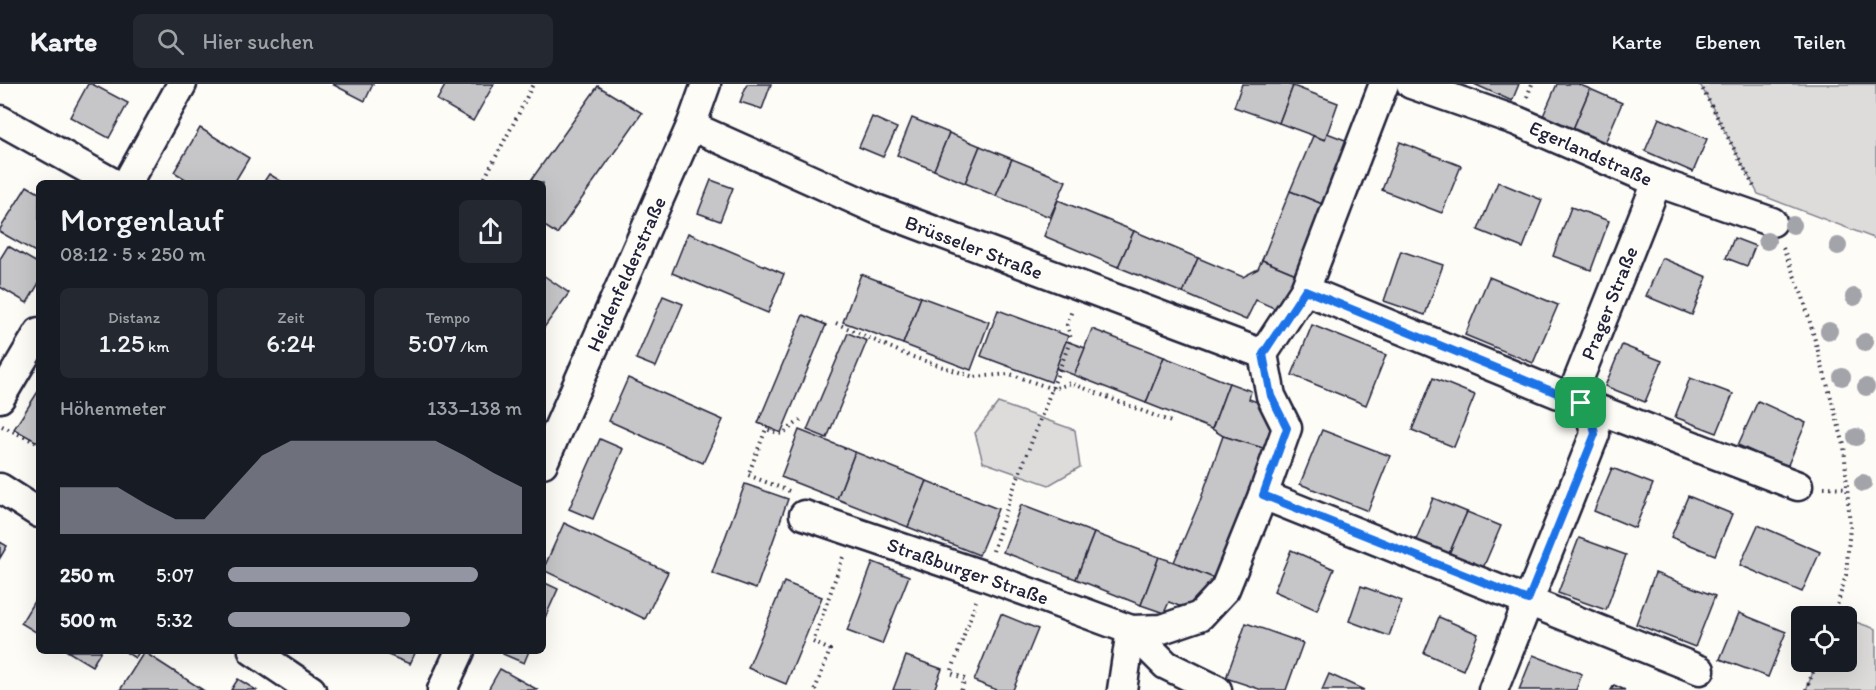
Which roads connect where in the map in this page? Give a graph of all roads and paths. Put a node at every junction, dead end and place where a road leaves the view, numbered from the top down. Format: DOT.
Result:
graph roads {
  1 [pos="182,84"];
  2 [pos="532,84"];
  3 [pos="706,84"];
  4 [pos="1384,84"];
  5 [pos="1411,84"];
  6 [pos="1700,84"];
  7 [pos="0,120"];
  8 [pos="691,126"];
  9 [pos="107,180"];
  10 [pos="129,180"];
  11 [pos="484,180"];
  12 [pos="1657,182"];
  13 [pos="1772,222"];
  14 [pos="1305,290"];
  15 [pos="836,323"];
  16 [pos="36,337"];
  17 [pos="1071,339"];
  18 [pos="1263,354"];
  19 [pos="1053,389"];
  20 [pos="0,398"];
  21 [pos="1581,403"];
  22 [pos="802,419"];
  23 [pos="1171,422"];
  24 [pos="0,425"];
  25 [pos="36,443"];
  26 [pos="546,456"];
  27 [pos="1798,486"];
  28 [pos="0,489"];
  29 [pos="1263,495"];
  30 [pos="36,511"];
  31 [pos="804,515"];
  32 [pos="853,531"];
  33 [pos="985,576"];
  34 [pos="1528,600"];
  35 [pos="1837,606"];
  36 [pos="1131,630"];
  37 [pos="257,654"];
  38 [pos="459,654"];
  39 [pos="1700,670"];
  40 [pos="1813,672"];
  41 [pos="311,690"];
  42 [pos="442,690"];
  43 [pos="816,690"];
  44 [pos="961,690"];
  45 [pos="1122,690"];
  46 [pos="1216,690"];
  47 [pos="1493,690"];
  48 [pos="1806,690"];
  1 -- 10 [label="street"];
  2 -- 11 [label="path"];
  3 -- 8 [label="street, Heidenfelderstraße"];
  4 -- 14 [label="street"];
  5 -- 12 [label="street, Egerlandstraße"];
  6 -- 13 [label="path"];
  7 -- 9 [label="street"];
  8 -- 18 [label="street, Brüsseler Straße"];
  8 -- 26 [label="street, Heidenfelderstraße"];
  12 -- 13 [label="street, Egerlandstraße"];
  12 -- 21 [label="street, Prager Straße"];
  13 -- 35 [label="path"];
  14 -- 18 [label="street"];
  14 -- 21 [label="street"];
  15 -- 19 [label="path"];
  16 -- 20 [label="street"];
  17 -- 19 [label="path"];
  18 -- 29 [label="street"];
  19 -- 23 [label="path"];
  19 -- 33 [label="path"];
  21 -- 27 [label="street"];
  21 -- 34 [label="street, Prager Straße"];
  22 -- 31 [label="path"];
  24 -- 25 [label="path"];
  28 -- 30 [label="street"];
  29 -- 34 [label="street"];
  29 -- 36 [label="street"];
  31 -- 32 [label="street, Straßburger Straße"];
  32 -- 33 [label="street, Straßburger Straße"];
  32 -- 43 [label="path"];
  33 -- 36 [label="street, Straßburger Straße"];
  33 -- 44 [label="path"];
  34 -- 39 [label="street"];
  34 -- 47 [label="street, Prager Straße"];
  36 -- 45 [label="street"];
  36 -- 46 [label="street"];
  37 -- 41 [label="street"];
  38 -- 42 [label="street"];
  40 -- 48 [label="path"];
}
